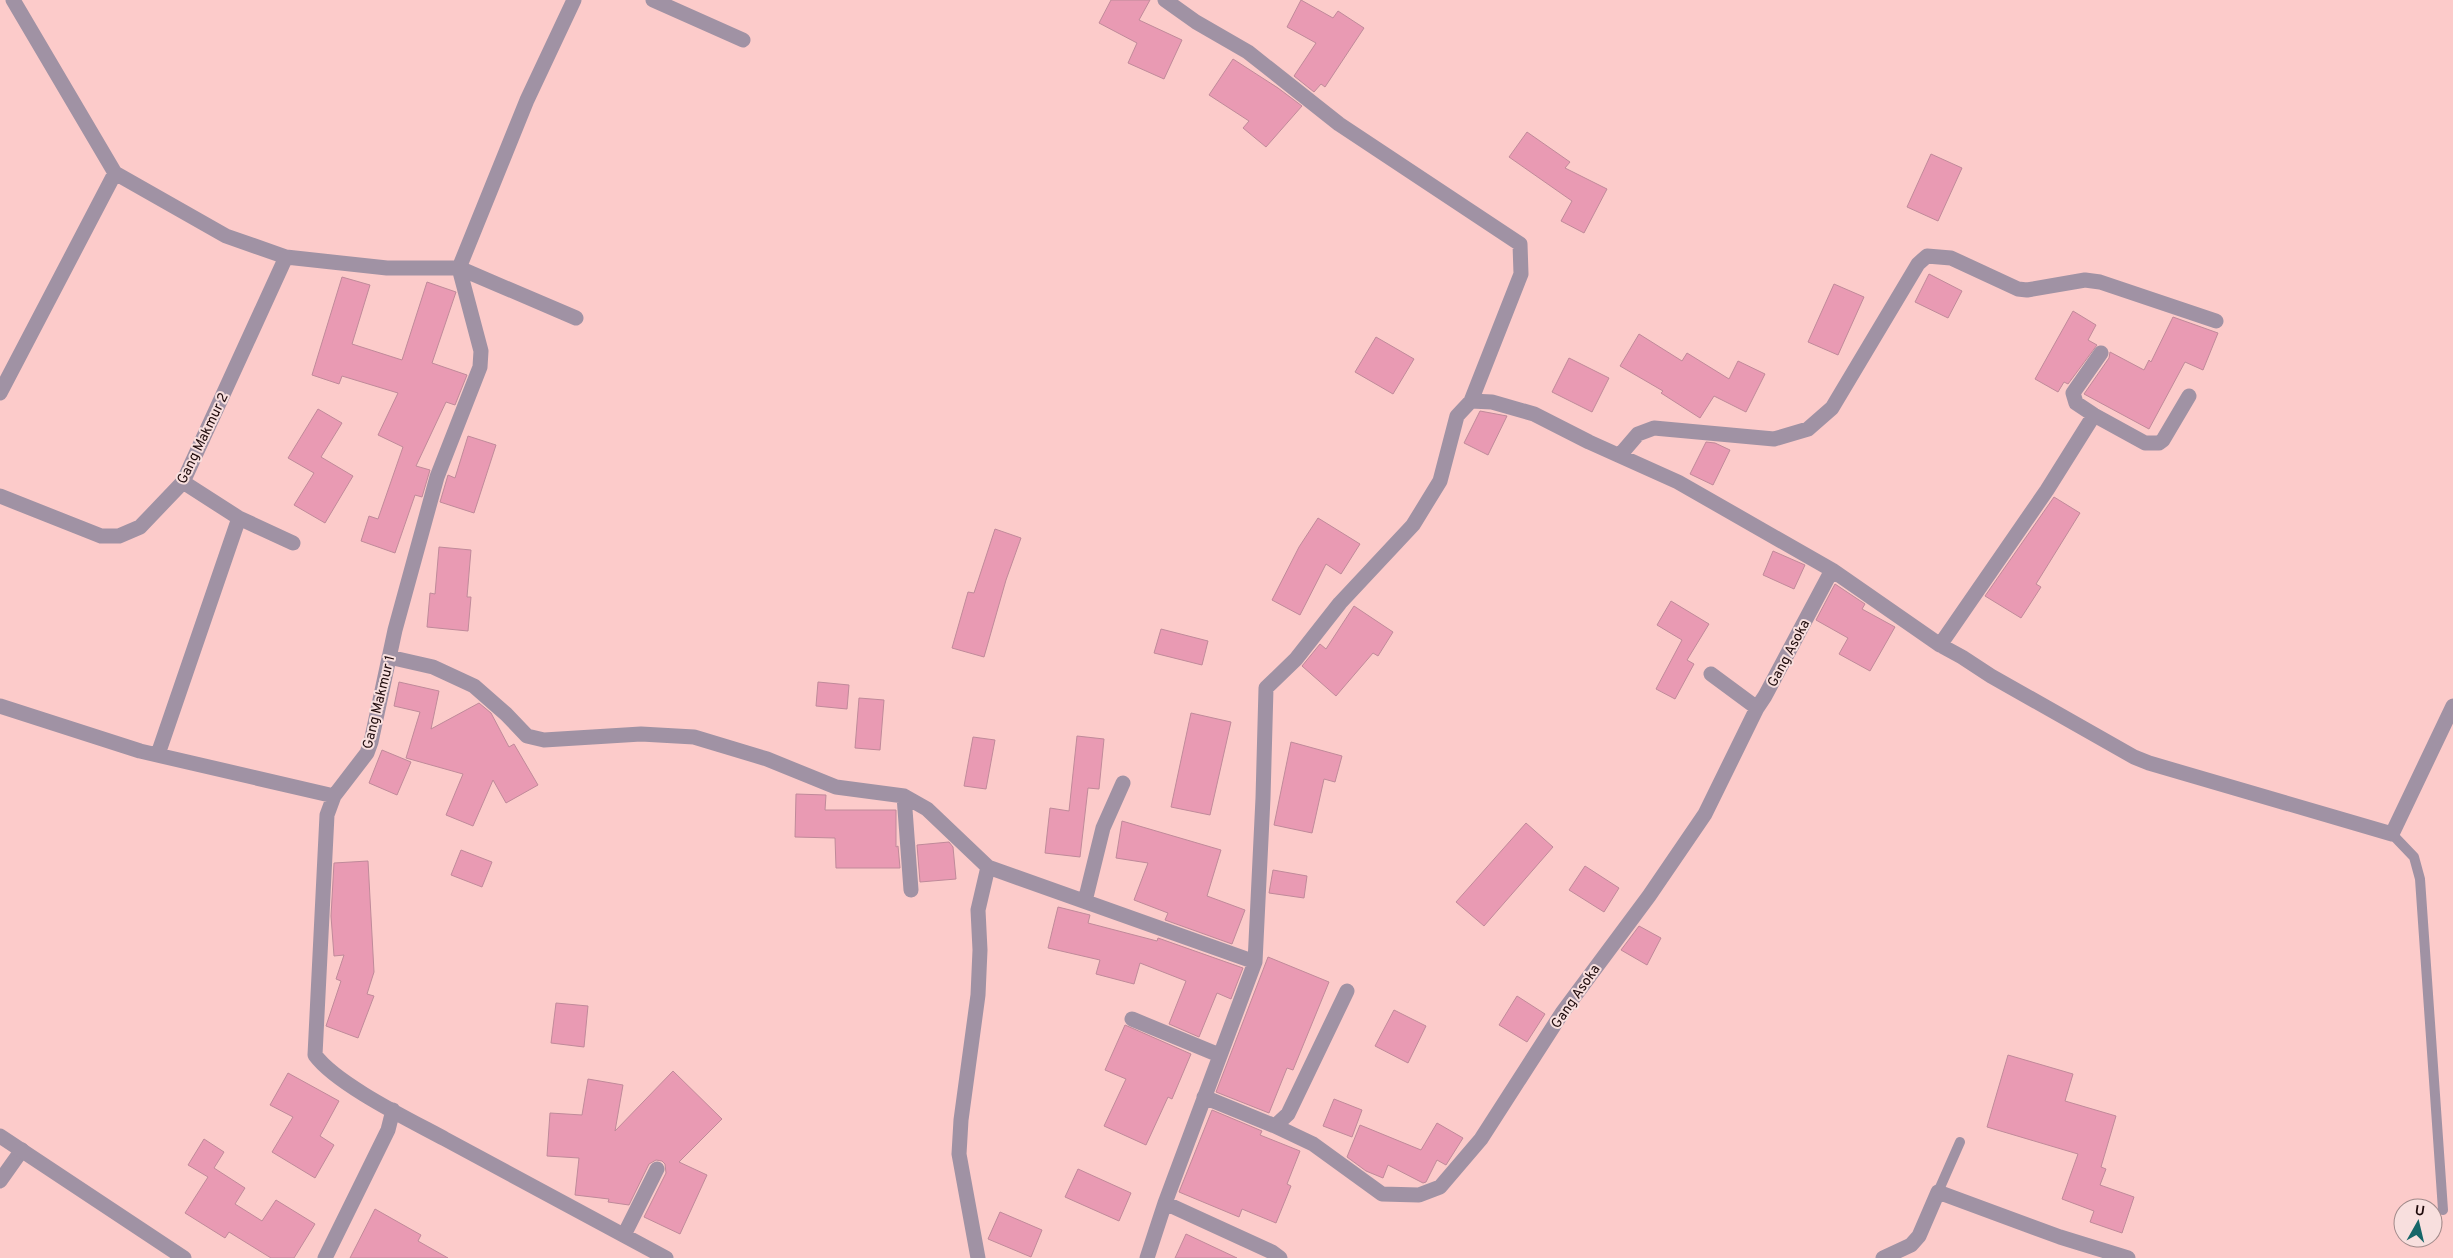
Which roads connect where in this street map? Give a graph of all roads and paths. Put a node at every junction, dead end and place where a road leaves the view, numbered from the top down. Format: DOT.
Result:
graph roads {
  1 [pos="12,0"];
  2 [pos="574,0"];
  3 [pos="653,0"];
  4 [pos="1166,0"];
  5 [pos="743,40"];
  6 [pos="115,173"];
  7 [pos="286,257"];
  8 [pos="459,268"];
  9 [pos="576,318"];
  10 [pos="2216,321"];
  11 [pos="2101,353"];
  12 [pos="0,393"];
  13 [pos="2189,396"];
  14 [pos="1471,401"];
  15 [pos="2094,415"];
  16 [pos="1620,455"];
  17 [pos="183,482"];
  18 [pos="0,496"];
  19 [pos="239,518"];
  20 [pos="293,543"];
  21 [pos="1832,570"];
  22 [pos="1940,646"];
  23 [pos="389,656"];
  24 [pos="1711,674"];
  25 [pos="0,706"];
  26 [pos="2453,706"];
  27 [pos="1757,708"];
  28 [pos="158,754"];
  29 [pos="1123,783"];
  30 [pos="334,796"];
  31 [pos="904,796"];
  32 [pos="2392,834"];
  33 [pos="988,867"];
  34 [pos="911,890"];
  35 [pos="1084,902"];
  36 [pos="1255,962"];
  37 [pos="1348,991"];
  38 [pos="1132,1019"];
  39 [pos="1219,1055"];
  40 [pos="1204,1097"];
  41 [pos="392,1110"];
  42 [pos="1275,1126"];
  43 [pos="0,1136"];
  44 [pos="1960,1142"];
  45 [pos="22,1150"];
  46 [pos="657,1169"];
  47 [pos="0,1180"];
  48 [pos="1938,1192"];
  49 [pos="2442,1198"];
  50 [pos="1165,1203"];
  51 [pos="624,1235"];
  52 [pos="184,1258"];
  53 [pos="325,1258"];
  54 [pos="666,1258"];
  55 [pos="978,1258"];
  56 [pos="1147,1258"];
  57 [pos="1280,1258"];
  58 [pos="1883,1258"];
  59 [pos="2128,1258"];
  1 -- 6 [label="street"];
  2 -- 8 [label="street"];
  3 -- 5 [label="street"];
  4 -- 14 [label="street"];
  6 -- 7 [label="street"];
  6 -- 12 [label="street"];
  7 -- 8 [label="street"];
  7 -- 17 [label="street, Gang Makmur 2"];
  8 -- 9 [label="street"];
  8 -- 23 [label="street, Gang Makmur 1"];
  10 -- 16 [label="street"];
  11 -- 15 [label="street"];
  13 -- 15 [label="street"];
  14 -- 16 [label="street"];
  14 -- 36 [label="street"];
  15 -- 22 [label="street"];
  16 -- 21 [label="street"];
  17 -- 18 [label="street, Gang Makmur 2"];
  17 -- 19 [label="street"];
  19 -- 20 [label="street"];
  19 -- 28 [label="street"];
  21 -- 22 [label="street"];
  21 -- 27 [label="street, Gang Asoka"];
  22 -- 32 [label="street"];
  23 -- 30 [label="street, Gang Makmur 1"];
  23 -- 31 [label="street"];
  24 -- 27 [label="street"];
  25 -- 28 [label="street"];
  26 -- 32 [label="street"];
  27 -- 42 [label="street, Gang Asoka"];
  28 -- 30 [label="street"];
  29 -- 35 [label="street"];
  30 -- 41 [label="street"];
  31 -- 33 [label="street"];
  31 -- 34 [label="street"];
  32 -- 49 [label="lane"];
  33 -- 35 [label="street"];
  33 -- 55 [label="street"];
  35 -- 36 [label="street"];
  36 -- 39 [label="street"];
  37 -- 42 [label="street"];
  38 -- 39 [label="street"];
  39 -- 40 [label="street"];
  40 -- 42 [label="street, Gang Asoka"];
  40 -- 50 [label="street"];
  41 -- 51 [label="street"];
  41 -- 53 [label="street"];
  43 -- 45 [label="street"];
  44 -- 48 [label="lane"];
  45 -- 47 [label="street"];
  45 -- 52 [label="street"];
  46 -- 51 [label="street"];
  48 -- 58 [label="street"];
  48 -- 59 [label="street"];
  50 -- 56 [label="street"];
  50 -- 57 [label="street"];
  51 -- 54 [label="street"];
}
